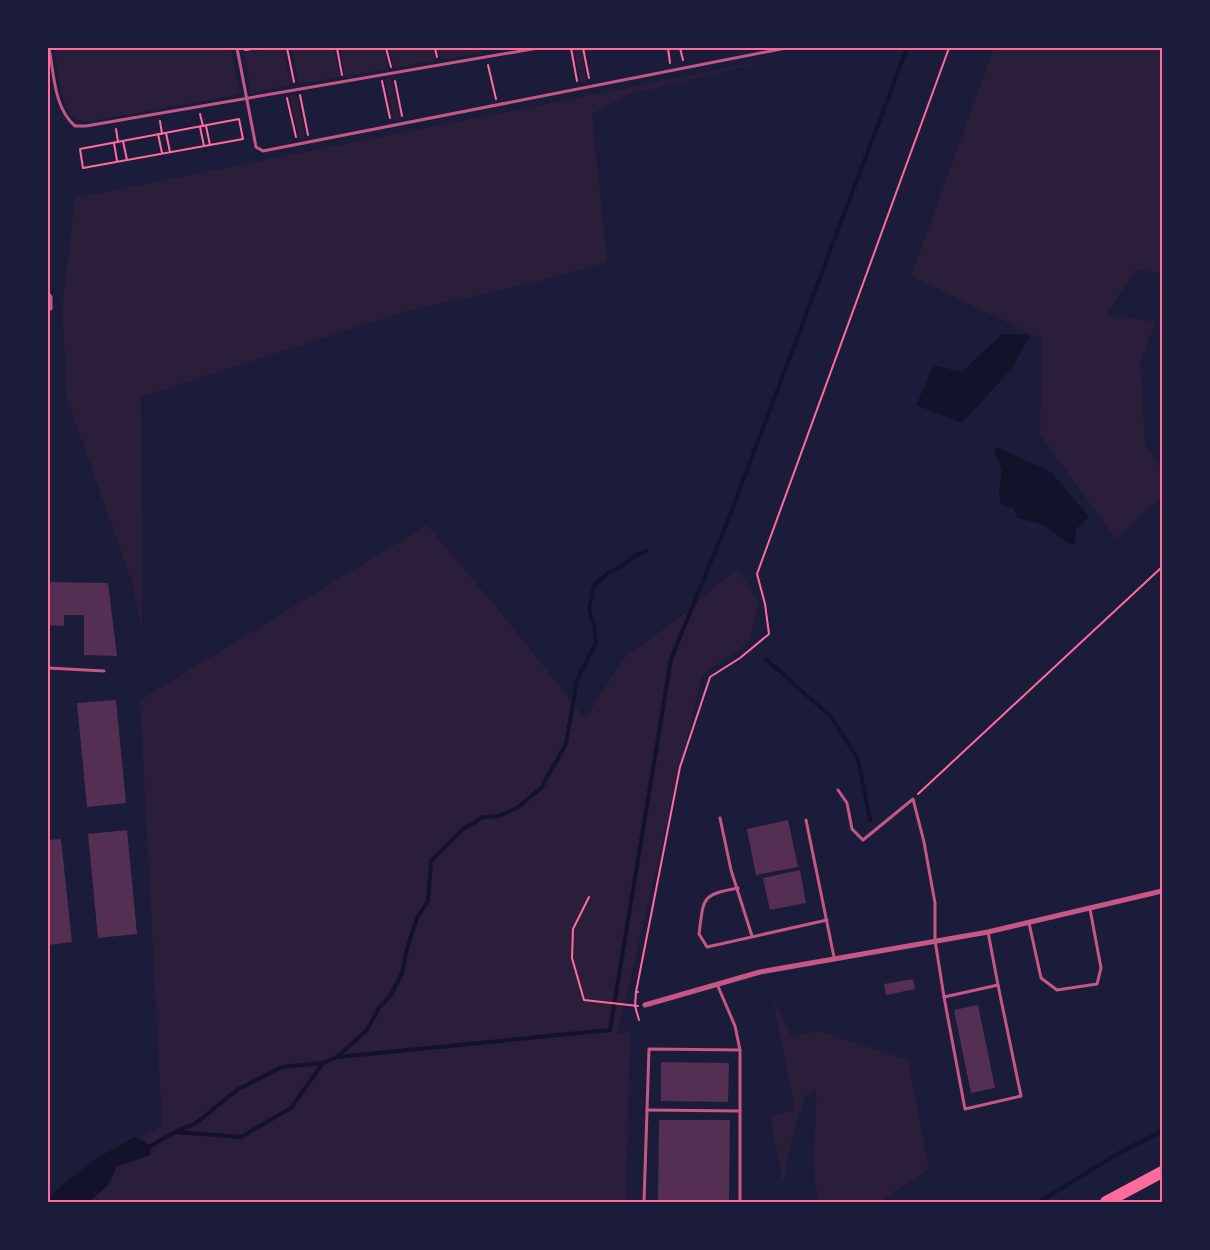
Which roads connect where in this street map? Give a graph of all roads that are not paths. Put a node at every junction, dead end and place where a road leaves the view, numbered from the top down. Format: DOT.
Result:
graph roads {
  1 [pos="49,48"];
  2 [pos="538,48"];
  3 [pos="779,48"];
  4 [pos="786,48"];
  5 [pos="237,50"];
  6 [pos="246,98"];
  7 [pos="48,292"];
  8 [pos="51,309"];
  9 [pos="48,668"];
  10 [pos="104,671"];
  11 [pos="838,790"];
  12 [pos="720,818"];
  13 [pos="806,820"];
  14 [pos="738,888"];
  15 [pos="1162,891"];
  16 [pos="1090,909"];
  17 [pos="827,920"];
  18 [pos="1028,923"];
  19 [pos="988,932"];
  20 [pos="752,936"];
  21 [pos="934,940"];
  22 [pos="834,957"];
  23 [pos="717,984"];
  24 [pos="998,985"];
  25 [pos="944,997"];
  26 [pos="645,1005"];
  27 [pos="740,1050"];
  28 [pos="647,1110"];
  29 [pos="740,1111"];
  30 [pos="1162,1172"];
  31 [pos="644,1202"];
  32 [pos="740,1202"];
  33 [pos="1106,1202"];
  1 -- 6 [label="lane"];
  2 -- 6 [label="lane"];
  3 -- 4 [label="lane"];
  3 -- 6 [label="lane"];
  5 -- 6 [label="lane"];
  7 -- 8 [label="lane"];
  9 -- 10 [label="lane"];
  11 -- 21 [label="lane"];
  12 -- 14 [label="lane"];
  13 -- 17 [label="lane"];
  14 -- 20 [label="lane"];
  14 -- 20 [label="lane"];
  15 -- 16 [label="street"];
  16 -- 18 [label="street"];
  16 -- 18 [label="lane"];
  17 -- 20 [label="lane"];
  17 -- 22 [label="lane"];
  18 -- 19 [label="street"];
  19 -- 21 [label="street"];
  19 -- 24 [label="lane"];
  21 -- 22 [label="street"];
  21 -- 25 [label="lane"];
  22 -- 23 [label="street"];
  23 -- 26 [label="street"];
  23 -- 27 [label="lane"];
  24 -- 25 [label="lane"];
  24 -- 25 [label="lane"];
  27 -- 28 [label="lane"];
  27 -- 29 [label="lane"];
  28 -- 29 [label="lane"];
  28 -- 31 [label="lane"];
  29 -- 32 [label="lane"];
  30 -- 33 [label="highway"];
}
